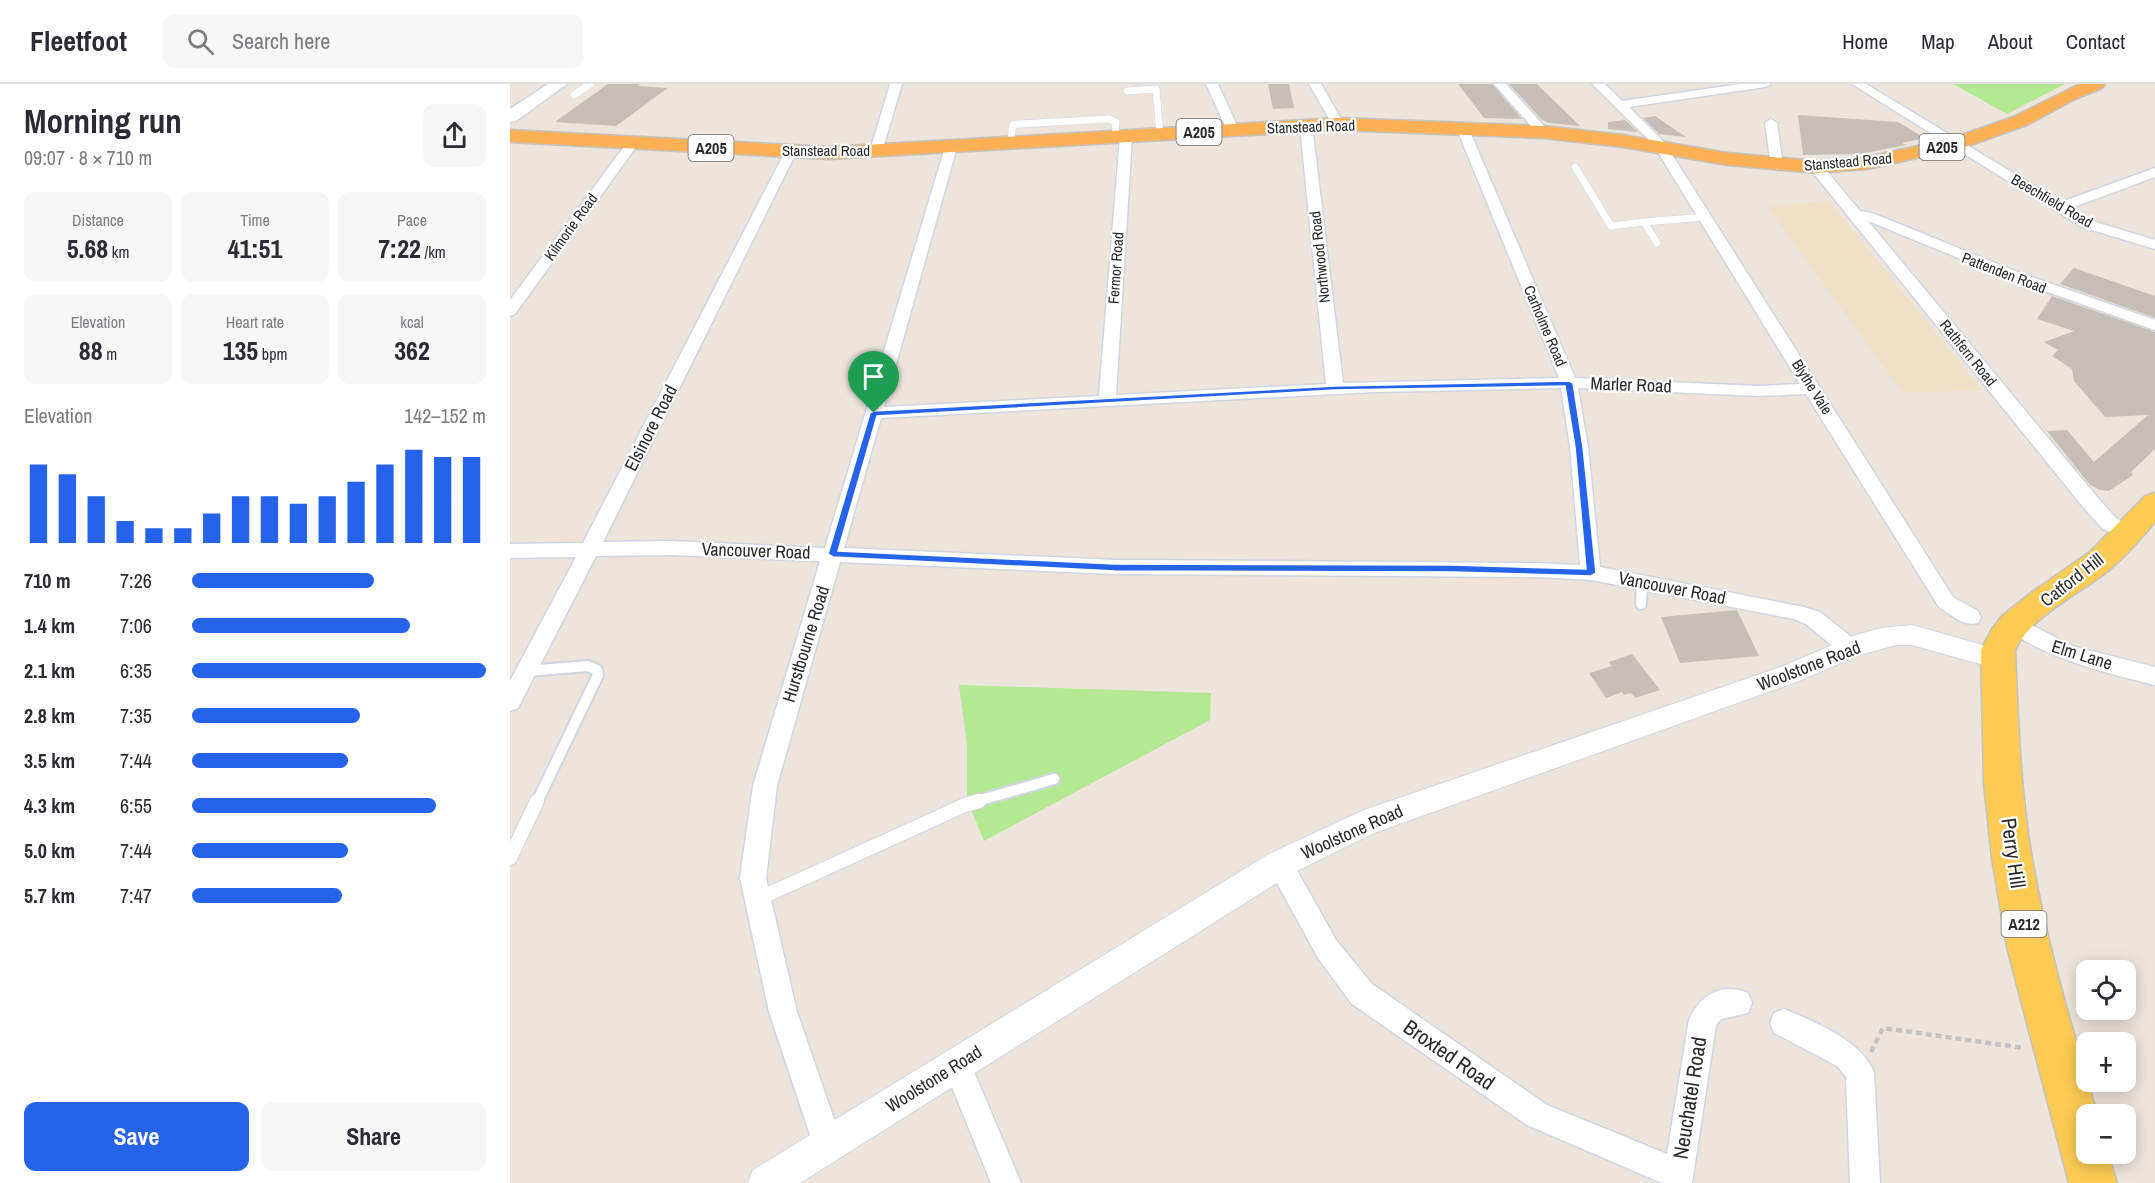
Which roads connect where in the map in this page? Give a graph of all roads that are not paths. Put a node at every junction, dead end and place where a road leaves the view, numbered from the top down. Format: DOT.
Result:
graph roads {
  1 [pos="559,84"];
  2 [pos="590,84"];
  3 [pos="896,84"];
  4 [pos="1212,84"];
  5 [pos="1315,84"];
  6 [pos="1500,84"];
  7 [pos="1598,84"];
  8 [pos="1765,84"];
  9 [pos="1858,84"];
  10 [pos="2096,84"];
  11 [pos="1127,91"];
  12 [pos="574,95"];
  13 [pos="1620,105"];
  14 [pos="510,117"];
  15 [pos="1771,123"];
  16 [pos="1338,124"];
  17 [pos="1306,126"];
  18 [pos="1462,127"];
  19 [pos="1233,130"];
  20 [pos="1543,132"];
  21 [pos="1160,135"];
  22 [pos="510,136"];
  23 [pos="1120,137"];
  24 [pos="633,143"];
  25 [pos="1955,144"];
  26 [pos="951,147"];
  27 [pos="1663,148"];
  28 [pos="876,151"];
  29 [pos="790,153"];
  30 [pos="1777,166"];
  31 [pos="1575,167"];
  32 [pos="1816,167"];
  33 [pos="2155,172"];
  34 [pos="2059,208"];
  35 [pos="1855,215"];
  36 [pos="1704,217"];
  37 [pos="1644,222"];
  38 [pos="1657,243"];
  39 [pos="2155,245"];
  40 [pos="510,311"];
  41 [pos="2155,325"];
  42 [pos="1569,383"];
  43 [pos="1335,388"];
  44 [pos="1813,388"];
  45 [pos="1107,399"];
  46 [pos="874,413"];
  47 [pos="2155,503"];
  48 [pos="2126,532"];
  49 [pos="590,548"];
  50 [pos="510,551"];
  51 [pos="833,554"];
  52 [pos="1591,573"];
  53 [pos="1642,582"];
  54 [pos="1641,604"];
  55 [pos="1971,617"];
  56 [pos="2006,641"];
  57 [pos="1850,648"];
  58 [pos="527,671"];
  59 [pos="2155,676"];
  60 [pos="510,702"];
  61 [pos="1054,779"];
  62 [pos="510,858"];
  63 [pos="1280,864"];
  64 [pos="758,899"];
  65 [pos="1738,1003"];
  66 [pos="1784,1023"];
  67 [pos="957,1065"];
  68 [pos="828,1145"];
  69 [pos="1678,1179"];
  70 [pos="766,1183"];
  71 [pos="1006,1183"];
  72 [pos="1865,1183"];
  73 [pos="2093,1183"];
  1 -- 14 [label="main road"];
  2 -- 12 [label="lane"];
  3 -- 28 [label="street"];
  4 -- 19 [label="street"];
  5 -- 16 [label="street"];
  6 -- 20 [label="street"];
  7 -- 13 [label="street, Blythe Vale"];
  8 -- 13 [label="street"];
  9 -- 25 [label="street, Beechfield Road"];
  10 -- 25 [label="highway, Stanstead Road / A205"];
  11 -- 21 [label="lane"];
  13 -- 27 [label="street, Blythe Vale"];
  15 -- 30 [label="street"];
  16 -- 17 [label="highway, Stanstead Road / A205"];
  16 -- 18 [label="highway, Stanstead Road / A205"];
  17 -- 19 [label="highway, Stanstead Road / A205"];
  17 -- 43 [label="street, Northwood Road"];
  18 -- 20 [label="highway, Stanstead Road / A205"];
  18 -- 42 [label="street, Carholme Road"];
  19 -- 21 [label="highway, Stanstead Road / A205"];
  20 -- 27 [label="highway, Stanstead Road / A205"];
  21 -- 23 [label="highway, Stanstead Road / A205"];
  22 -- 24 [label="highway, Stanstead Road / A205"];
  23 -- 26 [label="highway, Stanstead Road / A205"];
  23 -- 45 [label="street, Fermor Road"];
  24 -- 29 [label="highway, Stanstead Road / A205"];
  24 -- 40 [label="street, Kilmorie Road"];
  25 -- 32 [label="highway, Stanstead Road / A205"];
  25 -- 34 [label="street, Beechfield Road"];
  26 -- 28 [label="highway, Stanstead Road / A205"];
  26 -- 46 [label="street, Hurstbourne Road"];
  27 -- 30 [label="highway, Stanstead Road / A205"];
  27 -- 36 [label="street, Blythe Vale"];
  28 -- 29 [label="highway, Stanstead Road / A205"];
  29 -- 49 [label="street, Elsinore Road"];
  30 -- 32 [label="highway, Stanstead Road / A205"];
  31 -- 37 [label="lane"];
  32 -- 35 [label="street, Rathfern Road"];
  33 -- 34 [label="street"];
  34 -- 39 [label="street, Beechfield Road"];
  35 -- 41 [label="street, Pattenden Road"];
  35 -- 48 [label="street, Rathfern Road"];
  36 -- 37 [label="lane"];
  36 -- 44 [label="street, Blythe Vale"];
  37 -- 38 [label="lane"];
  42 -- 43 [label="street, Marler Road"];
  42 -- 44 [label="street, Marler Road"];
  42 -- 52 [label="street, Carholme Road"];
  43 -- 45 [label="street, Marler Road"];
  44 -- 55 [label="street, Blythe Vale"];
  45 -- 46 [label="street, Marler Road"];
  46 -- 51 [label="street, Hurstbourne Road"];
  47 -- 48 [label="main road, Catford Hill"];
  48 -- 56 [label="main road, Catford Hill"];
  49 -- 50 [label="street, Vancouver Road"];
  49 -- 51 [label="street, Vancouver Road"];
  49 -- 58 [label="street, Elsinore Road"];
  51 -- 52 [label="street, Vancouver Road"];
  51 -- 64 [label="street, Hurstbourne Road"];
  52 -- 53 [label="street, Vancouver Road"];
  53 -- 54 [label="lane"];
  53 -- 57 [label="street, Vancouver Road"];
  56 -- 57 [label="street, Woolstone Road"];
  56 -- 59 [label="street, Elm Lane"];
  56 -- 73 [label="main road, Perry Hill / A212"];
  57 -- 63 [label="street, Woolstone Road"];
  58 -- 60 [label="street, Elsinore Road"];
  58 -- 62 [label="lane"];
  61 -- 64 [label="lane"];
  63 -- 67 [label="street, Woolstone Road"];
  63 -- 69 [label="street, Broxted Road"];
  64 -- 68 [label="street, Hurstbourne Road"];
  65 -- 69 [label="street, Neuchatel Road"];
  66 -- 72 [label="street"];
  67 -- 68 [label="street, Woolstone Road"];
  67 -- 71 [label="street"];
  68 -- 70 [label="street, Woolstone Road"];
}
